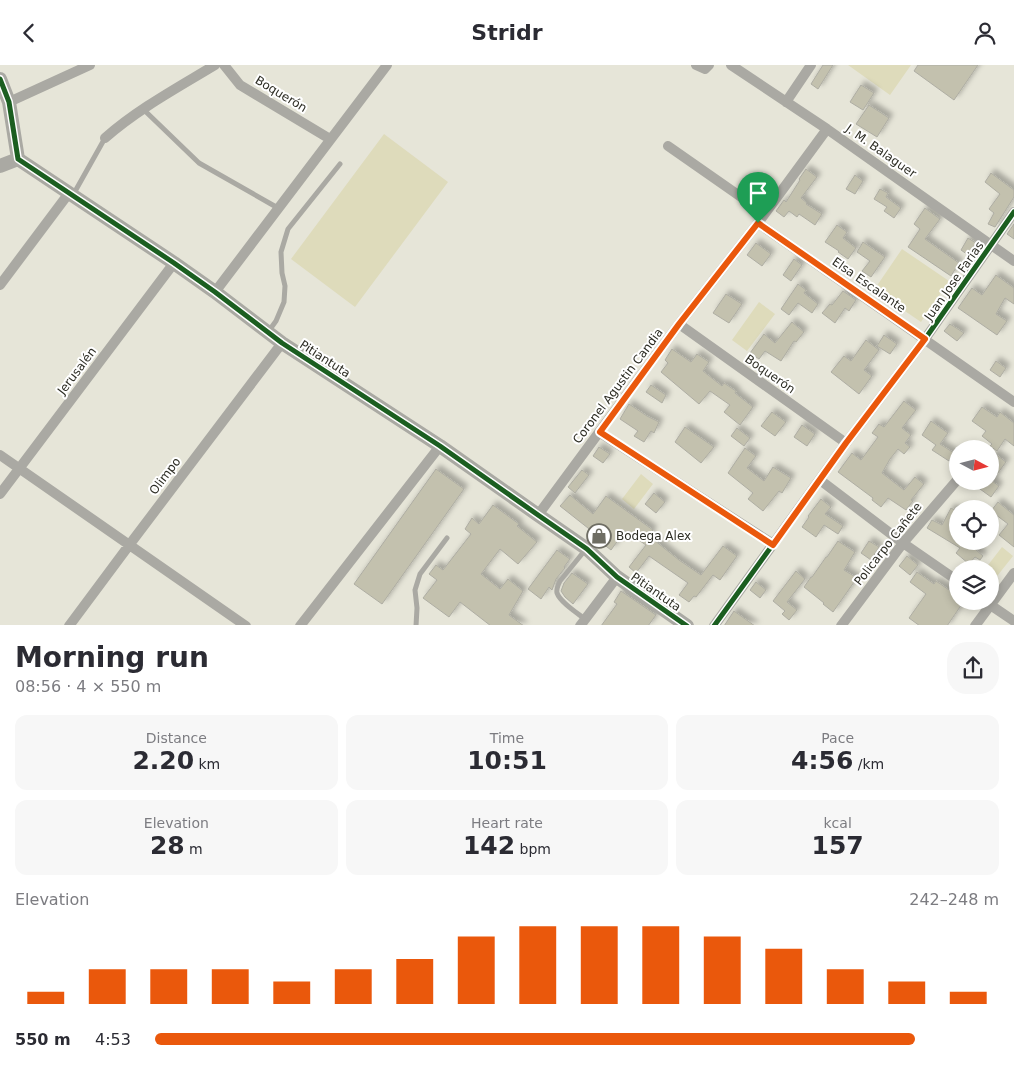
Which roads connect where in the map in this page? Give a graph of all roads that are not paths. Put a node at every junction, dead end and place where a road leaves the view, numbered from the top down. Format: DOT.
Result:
graph roads {
  1 [pos="90,65"];
  2 [pos="215,65"];
  3 [pos="224,65"];
  4 [pos="387,65"];
  5 [pos="696,65"];
  6 [pos="709,65"];
  7 [pos="731,65"];
  8 [pos="811,65"];
  9 [pos="0,79"];
  10 [pos="786,102"];
  11 [pos="9,103"];
  12 [pos="142,109"];
  13 [pos="827,129"];
  14 [pos="105,138"];
  15 [pos="330,139"];
  16 [pos="668,146"];
  17 [pos="18,159"];
  18 [pos="340,164"];
  19 [pos="0,166"];
  20 [pos="71,194"];
  21 [pos="278,208"];
  22 [pos="1014,212"];
  23 [pos="764,213"];
  24 [pos="758,223"];
  25 [pos="991,245"];
  26 [pos="1014,261"];
  27 [pos="174,263"];
  28 [pos="0,285"];
  29 [pos="215,292"];
  30 [pos="679,324"];
  31 [pos="268,332"];
  32 [pos="925,339"];
  33 [pos="282,343"];
  34 [pos="1014,402"];
  35 [pos="600,432"];
  36 [pos="846,443"];
  37 [pos="440,446"];
  38 [pos="0,455"];
  39 [pos="20,468"];
  40 [pos="820,479"];
  41 [pos="949,489"];
  42 [pos="0,494"];
  43 [pos="538,515"];
  44 [pos="447,538"];
  45 [pos="903,543"];
  46 [pos="130,544"];
  47 [pos="773,545"];
  48 [pos="587,549"];
  49 [pos="1014,573"];
  50 [pos="949,575"];
  51 [pos="617,577"];
  52 [pos="999,590"];
  53 [pos="984,610"];
  54 [pos="998,610"];
  55 [pos="1014,621"];
  56 [pos="582,622"];
  57 [pos="70,625"];
  58 [pos="246,625"];
  59 [pos="300,625"];
  60 [pos="416,625"];
  61 [pos="687,625"];
  62 [pos="714,625"];
  63 [pos="841,625"];
  64 [pos="976,625"];
  1 -- 11 [label="street"];
  2 -- 12 [label="street"];
  3 -- 15 [label="street, Boquerón"];
  4 -- 15 [label="street"];
  5 -- 6 [label="street"];
  7 -- 10 [label="street, J. M. Balaguer"];
  8 -- 10 [label="street"];
  9 -- 11 [label="street"];
  10 -- 13 [label="street, J. M. Balaguer"];
  11 -- 17 [label="street"];
  12 -- 14 [label="street"];
  12 -- 21 [label="lane"];
  13 -- 23 [label="street, Coronel Agustin Candia"];
  13 -- 25 [label="street, J. M. Balaguer"];
  14 -- 20 [label="lane"];
  15 -- 21 [label="street"];
  16 -- 23 [label="street"];
  17 -- 19 [label="street"];
  17 -- 20 [label="street, Pitiantuta"];
  18 -- 31 [label="lane"];
  20 -- 27 [label="street, Pitiantuta"];
  20 -- 28 [label="street"];
  21 -- 29 [label="street"];
  22 -- 25 [label="street, Juan Jose Farias"];
  23 -- 24 [label="street, Coronel Agustin Candia"];
  24 -- 30 [label="street, Coronel Agustin Candia"];
  24 -- 32 [label="street, Elsa Escalante"];
  25 -- 26 [label="street, J. M. Balaguer"];
  25 -- 32 [label="street, Juan Jose Farias"];
  27 -- 29 [label="street, Pitiantuta"];
  27 -- 39 [label="street, Jerusalén"];
  29 -- 31 [label="street, Pitiantuta"];
  30 -- 35 [label="street, Coronel Agustin Candia"];
  30 -- 36 [label="street, Boquerón"];
  31 -- 33 [label="street, Pitiantuta"];
  32 -- 34 [label="street, Elsa Escalante"];
  32 -- 36 [label="street, Juan Jose Farias"];
  33 -- 37 [label="street, Pitiantuta"];
  33 -- 46 [label="street, Olimpo"];
  35 -- 43 [label="street, Coronel Agustin Candia"];
  35 -- 47 [label="street"];
  36 -- 40 [label="street, Juan Jose Farias"];
  37 -- 43 [label="street, Pitiantuta"];
  37 -- 59 [label="street"];
  38 -- 39 [label="street"];
  39 -- 42 [label="street, Jerusalén"];
  39 -- 46 [label="street"];
  40 -- 45 [label="street"];
  40 -- 47 [label="street, Juan Jose Farias"];
  41 -- 45 [label="street, Policarpo Cañete"];
  43 -- 48 [label="street, Pitiantuta"];
  44 -- 60 [label="lane"];
  45 -- 50 [label="street"];
  45 -- 63 [label="street, Policarpo Cañete"];
  46 -- 57 [label="street, Olimpo"];
  46 -- 58 [label="street"];
  47 -- 62 [label="street, Juan Jose Farias"];
  48 -- 51 [label="street, Pitiantuta"];
  48 -- 56 [label="lane"];
  49 -- 52 [label="street"];
  51 -- 56 [label="street"];
  51 -- 61 [label="street, Pitiantuta"];
  53 -- 64 [label="street"];
  54 -- 55 [label="street"];
}
